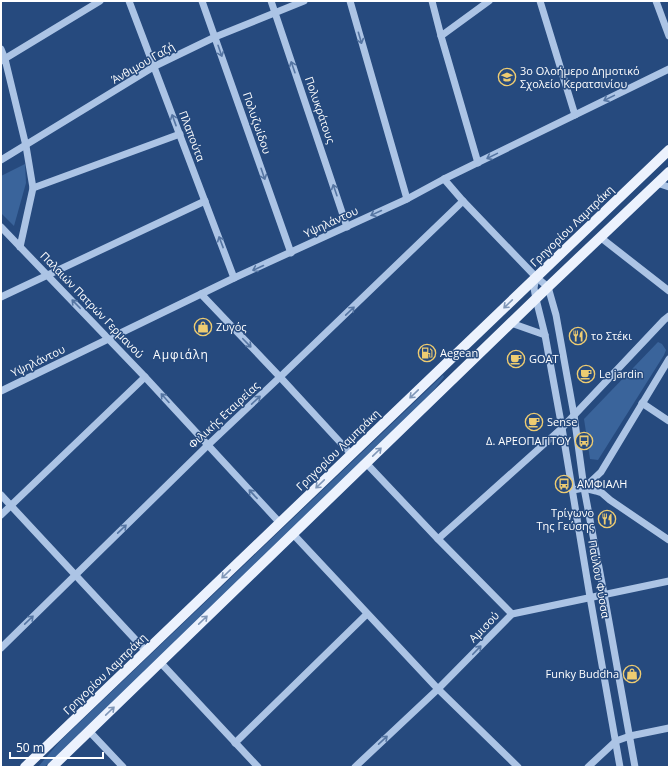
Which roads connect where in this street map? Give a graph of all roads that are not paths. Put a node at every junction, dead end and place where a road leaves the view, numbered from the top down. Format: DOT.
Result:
graph roads {
  1 [pos="100,1"];
  2 [pos="129,1"];
  3 [pos="202,1"];
  4 [pos="271,1"];
  5 [pos="304,1"];
  6 [pos="350,1"];
  7 [pos="432,1"];
  8 [pos="489,1"];
  9 [pos="540,1"];
  10 [pos="656,1"];
  11 [pos="275,12"];
  12 [pos="667,23"];
  13 [pos="441,36"];
  14 [pos="669,36"];
  15 [pos="215,37"];
  16 [pos="1,49"];
  17 [pos="3,60"];
  18 [pos="154,66"];
  19 [pos="669,69"];
  20 [pos="575,115"];
  21 [pos="180,134"];
  22 [pos="26,146"];
  23 [pos="669,150"];
  24 [pos="1,160"];
  25 [pos="478,162"];
  26 [pos="669,172"];
  27 [pos="444,179"];
  28 [pos="657,183"];
  29 [pos="669,187"];
  30 [pos="33,188"];
  31 [pos="407,199"];
  32 [pos="205,201"];
  33 [pos="464,201"];
  34 [pos="1,227"];
  35 [pos="347,227"];
  36 [pos="600,237"];
  37 [pos="20,247"];
  38 [pos="290,253"];
  39 [pos="48,275"];
  40 [pos="536,277"];
  41 [pos="234,278"];
  42 [pos="548,287"];
  43 [pos="669,291"];
  44 [pos="201,294"];
  45 [pos="1,297"];
  46 [pos="536,299"];
  47 [pos="669,316"];
  48 [pos="510,323"];
  49 [pos="545,335"];
  50 [pos="109,339"];
  51 [pos="669,359"];
  52 [pos="145,377"];
  53 [pos="280,377"];
  54 [pos="1,391"];
  55 [pos="642,404"];
  56 [pos="574,415"];
  57 [pos="669,421"];
  58 [pos="562,428"];
  59 [pos="577,439"];
  60 [pos="208,445"];
  61 [pos="351,454"];
  62 [pos="366,463"];
  63 [pos="584,488"];
  64 [pos="573,490"];
  65 [pos="1,495"];
  66 [pos="11,506"];
  67 [pos="1,515"];
  68 [pos="280,523"];
  69 [pos="293,534"];
  70 [pos="438,539"];
  71 [pos="669,540"];
  72 [pos="75,575"];
  73 [pos="669,581"];
  74 [pos="604,594"];
  75 [pos="590,597"];
  76 [pos="367,614"];
  77 [pos="512,614"];
  78 [pos="1,648"];
  79 [pos="146,651"];
  80 [pos="160,662"];
  81 [pos="438,689"];
  82 [pos="669,728"];
  83 [pos="89,731"];
  84 [pos="630,736"];
  85 [pos="616,741"];
  86 [pos="235,743"];
  87 [pos="25,767"];
  88 [pos="52,767"];
  89 [pos="123,767"];
  90 [pos="258,767"];
  91 [pos="355,767"];
  92 [pos="518,767"];
  93 [pos="588,767"];
  94 [pos="620,767"];
  95 [pos="635,767"];
  1 -- 17 [label="street"];
  2 -- 18 [label="street, Πλαπούτα"];
  3 -- 15 [label="street, Πολυζωίδου"];
  4 -- 11 [label="street, Πολυκράτους"];
  5 -- 11 [label="street, Άνθιμου Γαζή"];
  6 -- 31 [label="street, one-way"];
  7 -- 13 [label="street"];
  8 -- 13 [label="street"];
  9 -- 20 [label="street"];
  10 -- 12 [label="street"];
  11 -- 15 [label="street, Άνθιμου Γαζή"];
  35 -- 11 [label="street, Πολυκράτους, one-way"];
  12 -- 14 [label="street"];
  13 -- 25 [label="street"];
  15 -- 18 [label="street, Άνθιμου Γαζή"];
  15 -- 38 [label="street, Πολυζωίδου, one-way"];
  16 -- 17 [label="street"];
  17 -- 22 [label="street"];
  21 -- 18 [label="street, Πλαπούτα, one-way"];
  18 -- 22 [label="street, Άνθιμου Γαζή"];
  19 -- 20 [label="street, Υψηλάντου, one-way"];
  20 -- 25 [label="street, Υψηλάντου, one-way"];
  21 -- 30 [label="street"];
  21 -- 32 [label="street, Πλαπούτα"];
  22 -- 24 [label="street, Άνθιμου Γαζή"];
  22 -- 30 [label="street"];
  23 -- 40 [label="main road, Γρηγορίου Λαμπράκη"];
  25 -- 27 [label="street, Υψηλάντου"];
  26 -- 28 [label="main road"];
  27 -- 31 [label="street, Υψηλάντου"];
  27 -- 33 [label="street"];
  28 -- 29 [label="street"];
  28 -- 36 [label="main road"];
  30 -- 37 [label="street"];
  31 -- 35 [label="street, Υψηλάντου, one-way"];
  32 -- 39 [label="street"];
  41 -- 32 [label="street, Πλαπούτα, one-way"];
  33 -- 40 [label="street"];
  53 -- 33 [label="street, Φιλικής Εταιρείας, one-way"];
  34 -- 37 [label="street, Παλαιών Πατρών Γερμανού"];
  35 -- 38 [label="street, Υψηλάντου"];
  36 -- 42 [label="main road"];
  36 -- 43 [label="street"];
  37 -- 39 [label="street, Παλαιών Πατρών Γερμανού"];
  38 -- 41 [label="street, Υψηλάντου, one-way"];
  39 -- 45 [label="street"];
  50 -- 39 [label="street, Παλαιών Πατρών Γερμανού, one-way"];
  40 -- 42 [label="street"];
  40 -- 46 [label="street, Παύλου Φύσσα"];
  40 -- 61 [label="main road, Γρηγορίου Λαμπράκη, one-way"];
  41 -- 44 [label="street, Υψηλάντου"];
  42 -- 46 [label="main road"];
  42 -- 56 [label="street, Παύλου Φύσσα"];
  44 -- 50 [label="street, Υψηλάντου"];
  44 -- 53 [label="street, one-way"];
  46 -- 48 [label="main road"];
  46 -- 49 [label="street, Παύλου Φύσσα"];
  47 -- 56 [label="street"];
  48 -- 49 [label="street"];
  62 -- 48 [label="main road, one-way"];
  49 -- 58 [label="street, Παύλου Φύσσα"];
  50 -- 52 [label="street, Παλαιών Πατρών Γερμανού"];
  50 -- 54 [label="street, Υψηλάντου"];
  51 -- 55 [label="street"];
  60 -- 52 [label="street, Παλαιών Πατρών Γερμανού, one-way"];
  52 -- 66 [label="street"];
  60 -- 53 [label="street, Φιλικής Εταιρείας, one-way"];
  53 -- 61 [label="street"];
  55 -- 57 [label="street"];
  55 -- 63 [label="street"];
  56 -- 58 [label="street"];
  56 -- 59 [label="street, Παύλου Φύσσα"];
  58 -- 59 [label="street"];
  58 -- 64 [label="street, Παύλου Φύσσα"];
  58 -- 70 [label="street"];
  59 -- 63 [label="street, Παύλου Φύσσα"];
  68 -- 60 [label="street, Παλαιών Πατρών Γερμανού, one-way"];
  72 -- 60 [label="street, Φιλικής Εταιρείας, one-way"];
  61 -- 68 [label="main road, Γρηγορίου Λαμπράκη, one-way"];
  62 -- 69 [label="main road"];
  62 -- 70 [label="street"];
  63 -- 64 [label="street"];
  63 -- 71 [label="street"];
  63 -- 74 [label="street, Παύλου Φύσσα"];
  64 -- 75 [label="street, Παύλου Φύσσα"];
  65 -- 66 [label="street"];
  66 -- 67 [label="street"];
  66 -- 72 [label="street"];
  68 -- 79 [label="main road, Γρηγορίου Λαμπράκη, one-way"];
  69 -- 76 [label="street"];
  80 -- 69 [label="main road, one-way"];
  70 -- 77 [label="street"];
  78 -- 72 [label="street, Φιλικής Εταιρείας, one-way"];
  72 -- 79 [label="street"];
  73 -- 74 [label="street, Αμισού"];
  74 -- 75 [label="street, Αμισού"];
  74 -- 84 [label="street, Παύλου Φύσσα"];
  75 -- 77 [label="street, Αμισού"];
  75 -- 85 [label="street, Παύλου Φύσσα"];
  76 -- 81 [label="street"];
  76 -- 86 [label="street"];
  81 -- 77 [label="street, Αμισού, one-way"];
  79 -- 87 [label="main road, Γρηγορίου Λαμπράκη"];
  83 -- 80 [label="main road, one-way"];
  80 -- 86 [label="street"];
  91 -- 81 [label="street, Αμισού, one-way"];
  81 -- 92 [label="street"];
  82 -- 84 [label="street"];
  83 -- 88 [label="main road"];
  83 -- 89 [label="street"];
  84 -- 85 [label="street"];
  84 -- 95 [label="street, Παύλου Φύσσα"];
  85 -- 93 [label="street"];
  85 -- 94 [label="street, Παύλου Φύσσα"];
  86 -- 90 [label="street"];
}
